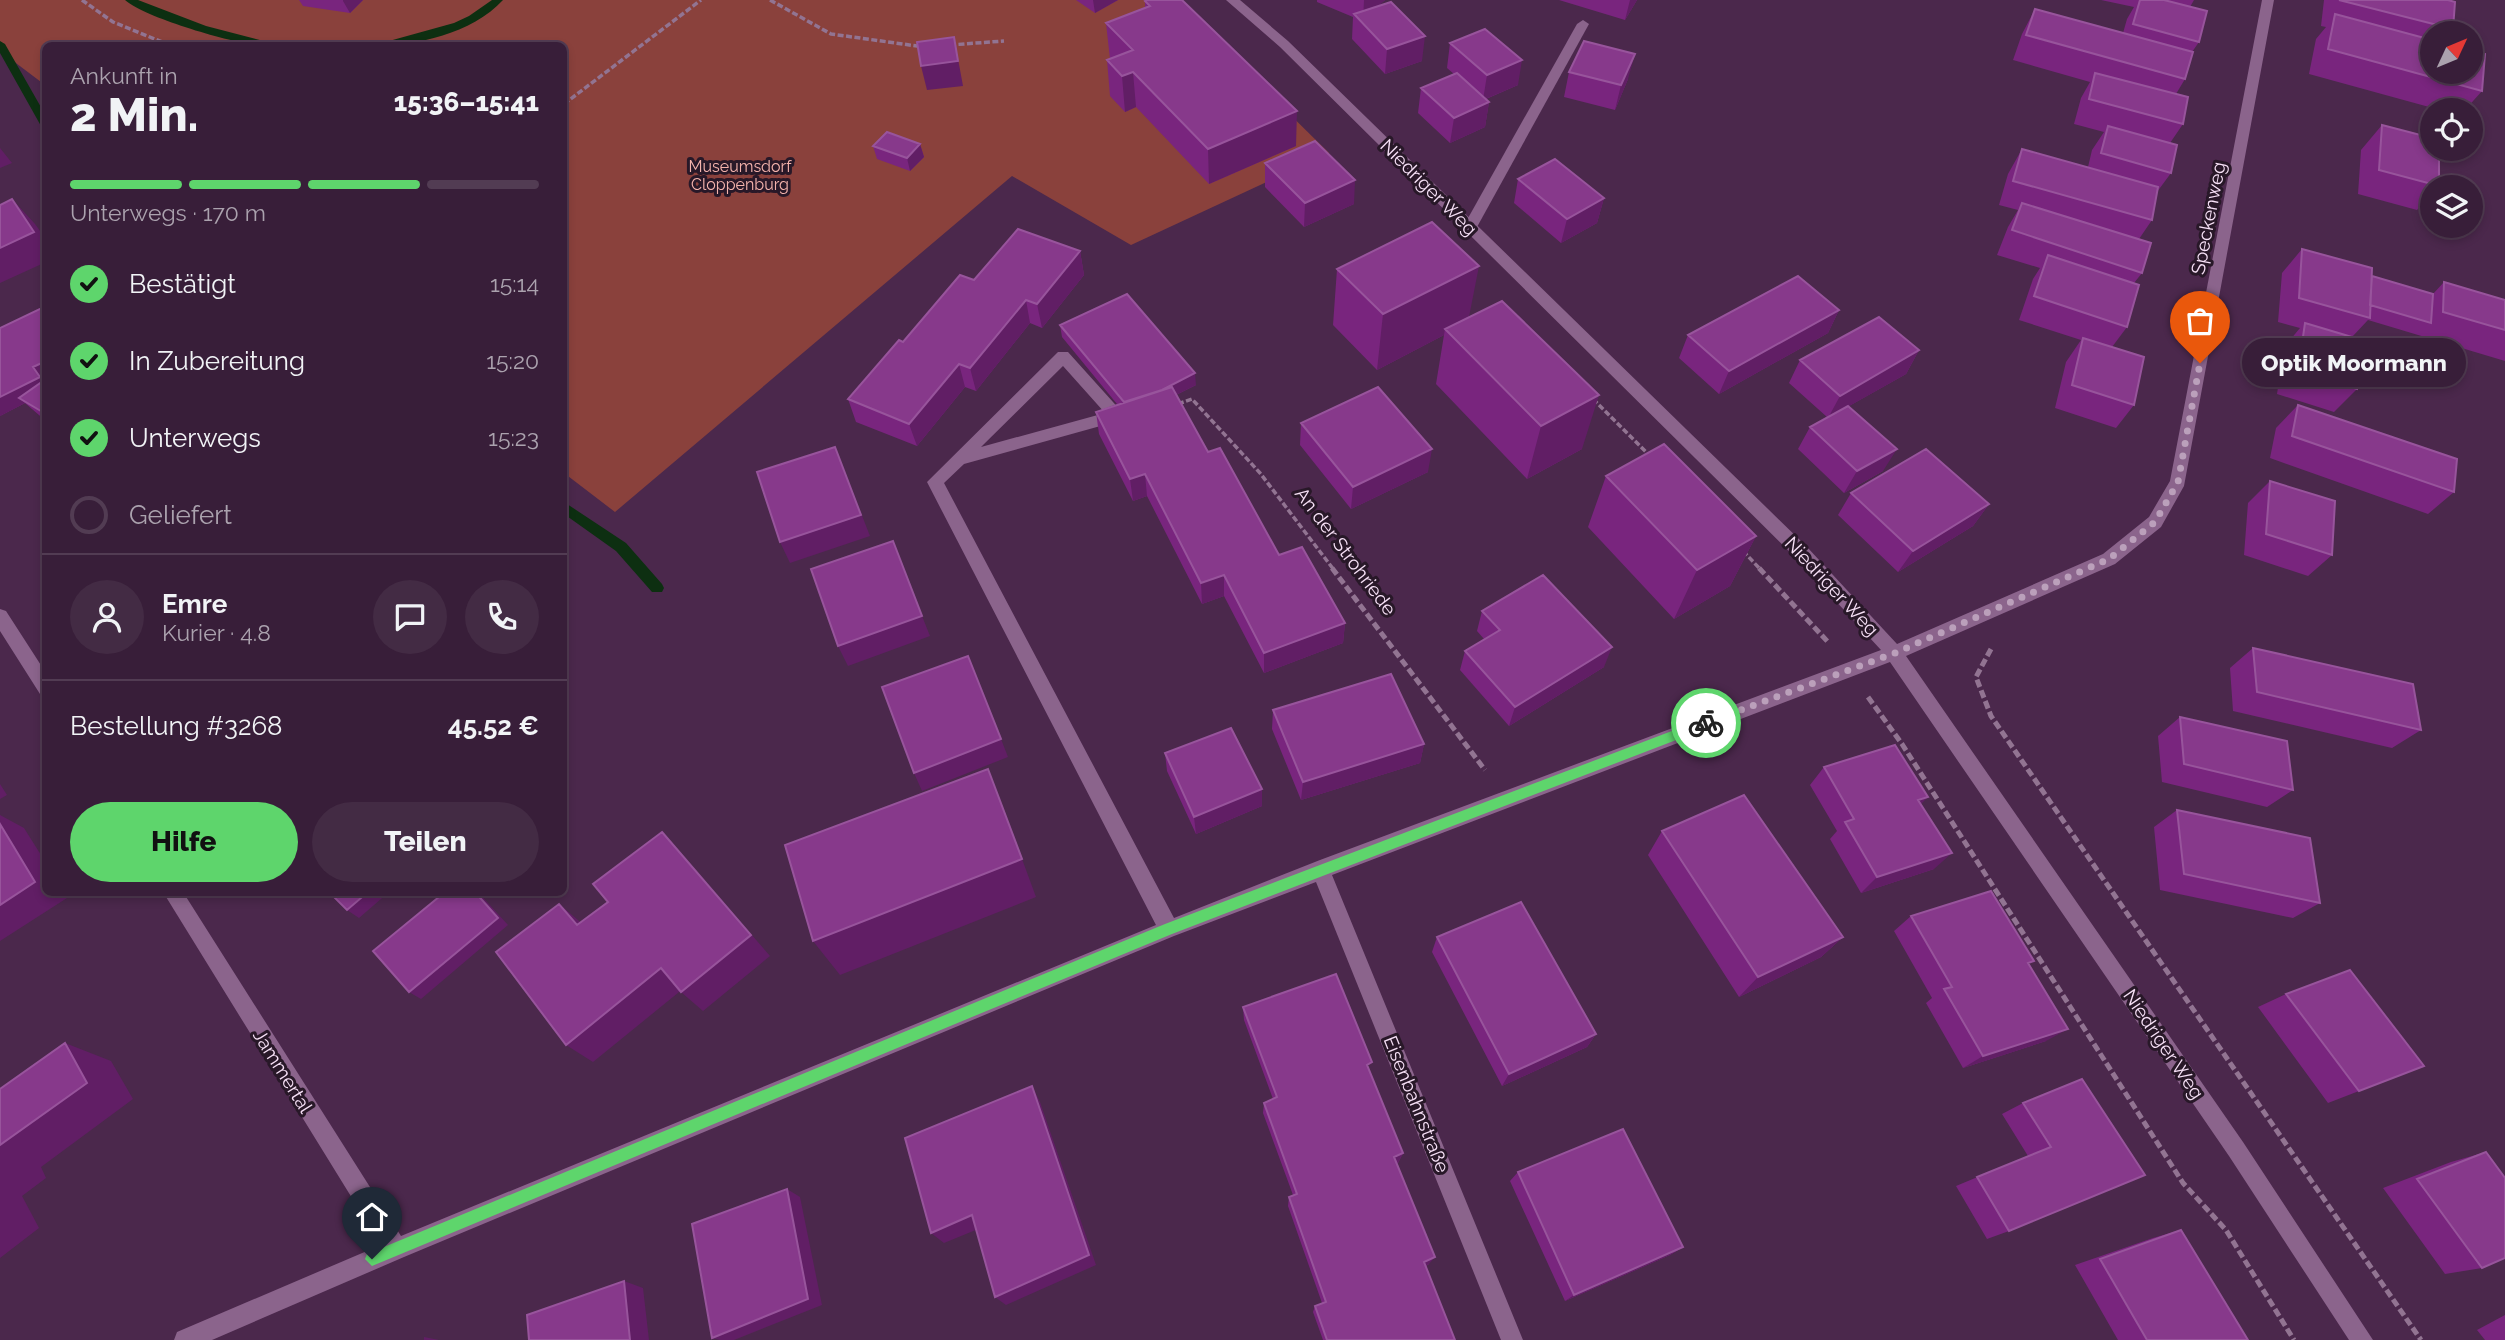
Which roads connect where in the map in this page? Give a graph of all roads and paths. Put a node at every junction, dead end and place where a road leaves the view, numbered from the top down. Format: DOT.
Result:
graph roads {
  1 [pos="82,0"];
  2 [pos="701,0"];
  3 [pos="770,0"];
  4 [pos="1232,0"];
  5 [pos="2268,0"];
  6 [pos="1583,24"];
  7 [pos="1004,41"];
  8 [pos="160,42"];
  9 [pos="940,46"];
  10 [pos="927,47"];
  11 [pos="567,102"];
  12 [pos="1470,227"];
  13 [pos="1117,416"];
  14 [pos="958,459"];
  15 [pos="0,616"];
  16 [pos="1972,621"];
  17 [pos="1895,653"];
  18 [pos="1850,671"];
  19 [pos="42,683"];
  20 [pos="1507,799"];
  21 [pos="1320,869"];
  22 [pos="175,896"];
  23 [pos="1170,929"];
  24 [pos="396,1249"];
  25 [pos="186,1340"];
  26 [pos="1512,1340"];
  27 [pos="2294,1340"];
  28 [pos="2362,1340"];
  29 [pos="2421,1340"];
  1 -- 8 [label="path"];
  2 -- 11 [label="path"];
  3 -- 10 [label="path"];
  4 -- 12 [label="street, Niedriger Weg"];
  5 -- 16 [label="street, Speckenweg"];
  6 -- 12 [label="street"];
  7 -- 9 [label="path"];
  12 -- 17 [label="street, Niedriger Weg"];
  13 -- 14 [label="street"];
  13 -- 14 [label="street"];
  13 -- 20 [label="path, An der Strohriede"];
  14 -- 23 [label="street"];
  15 -- 19 [label="street"];
  16 -- 17 [label="street, Speckenweg"];
  16 -- 29 [label="path"];
  17 -- 18 [label="street"];
  17 -- 28 [label="street, Niedriger Weg"];
  18 -- 20 [label="street"];
  18 -- 27 [label="path"];
  20 -- 21 [label="street"];
  21 -- 23 [label="street"];
  21 -- 26 [label="street, Eisenbahnstraße"];
  22 -- 24 [label="street, Jammertal"];
  23 -- 24 [label="street"];
  24 -- 25 [label="street"];
}
